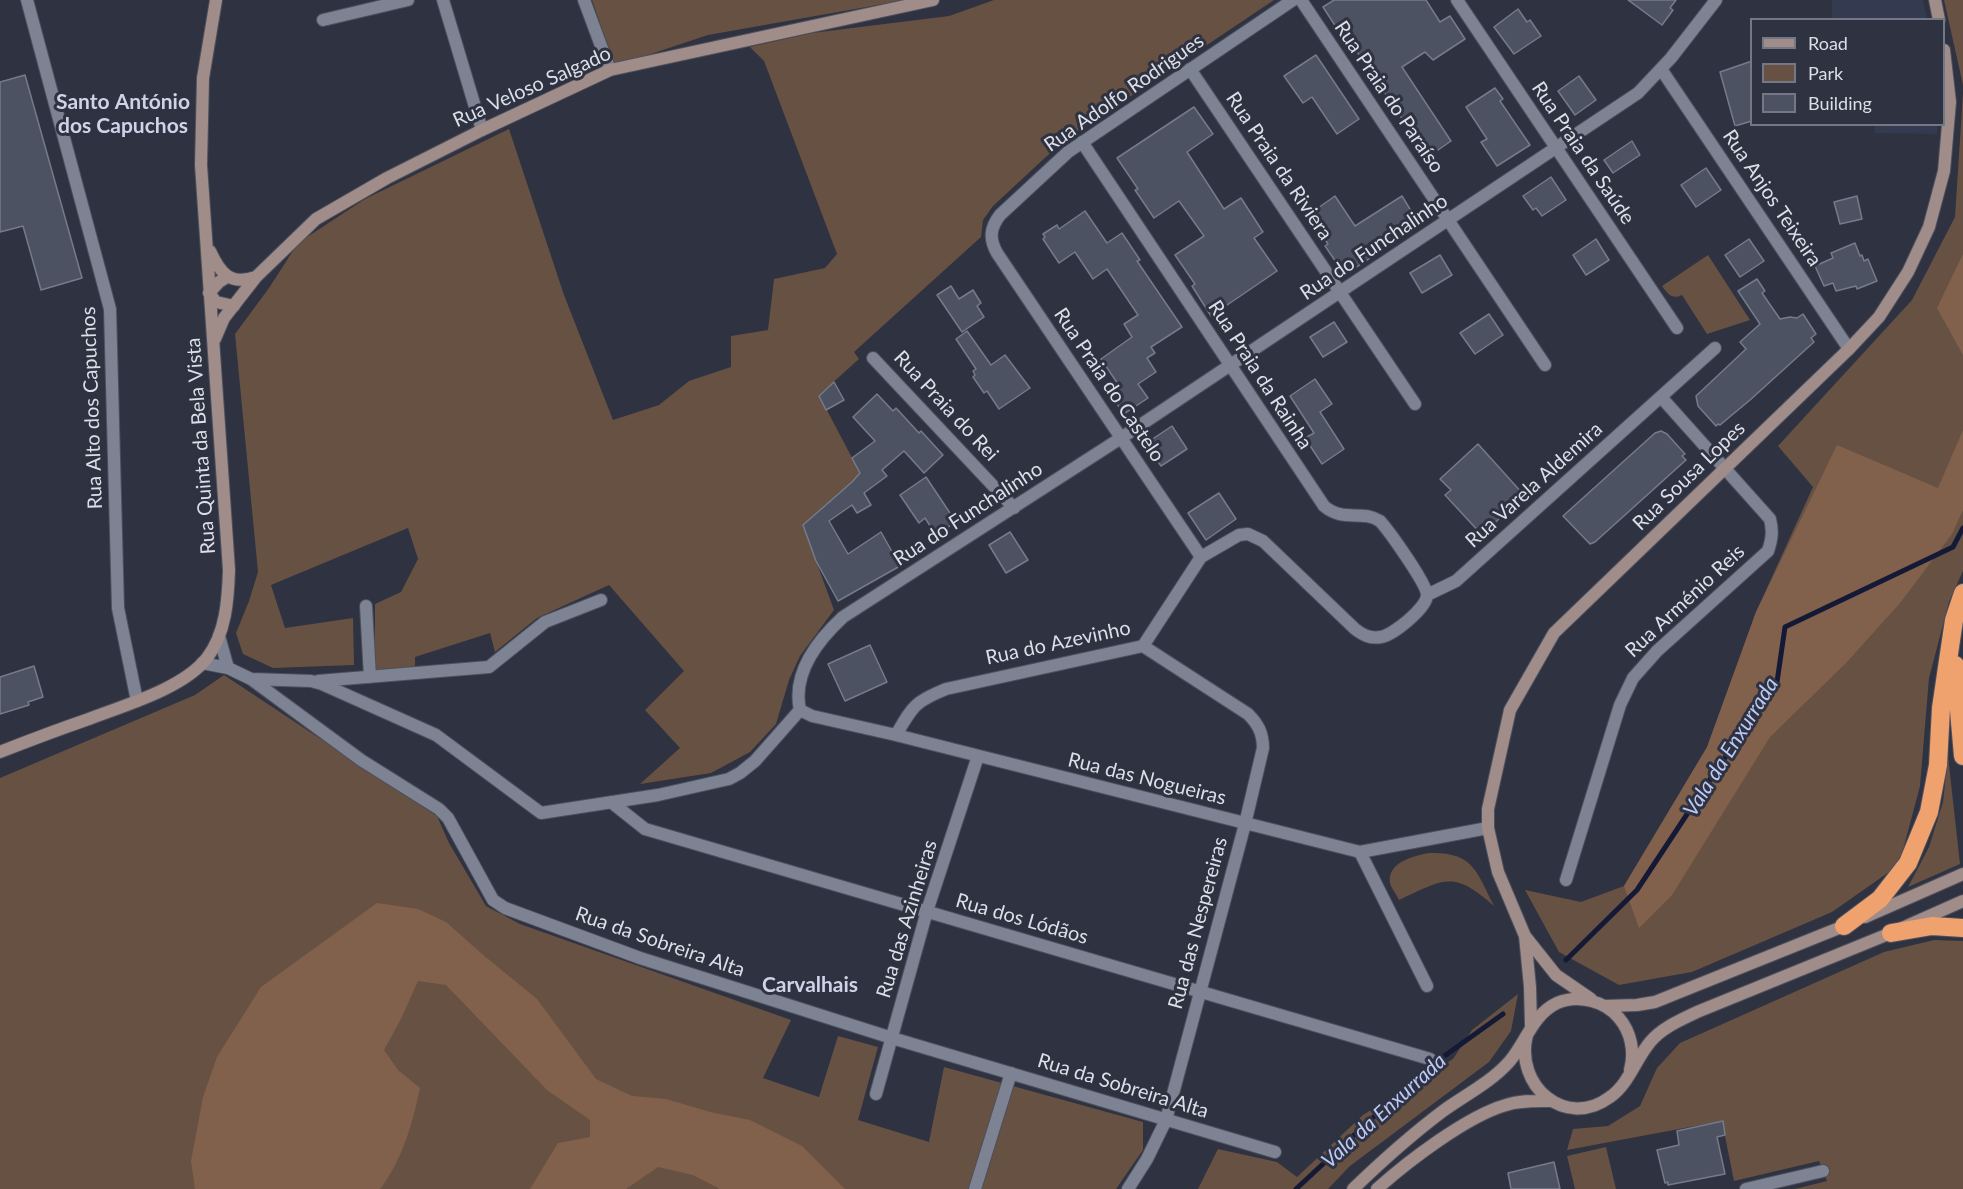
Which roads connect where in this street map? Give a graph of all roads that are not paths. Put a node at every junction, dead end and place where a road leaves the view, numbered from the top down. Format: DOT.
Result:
graph roads {
  1 [pos="27,0"];
  2 [pos="216,0"];
  3 [pos="408,0"];
  4 [pos="443,0"];
  5 [pos="584,0"];
  6 [pos="933,0"];
  7 [pos="1293,0"];
  8 [pos="1301,0"];
  9 [pos="1457,0"];
  10 [pos="1716,0"];
  11 [pos="1935,0"];
  12 [pos="1939,18"];
  13 [pos="323,20"];
  14 [pos="1945,59"];
  15 [pos="1190,69"];
  16 [pos="1661,69"];
  17 [pos="610,70"];
  18 [pos="482,130"];
  19 [pos="1082,142"];
  20 [pos="1557,148"];
  21 [pos="1448,220"];
  22 [pos="991,233"];
  23 [pos="206,241"];
  24 [pos="227,277"];
  25 [pos="256,277"];
  26 [pos="209,293"];
  27 [pos="1340,293"];
  28 [pos="234,306"];
  29 [pos="1677,328"];
  30 [pos="214,346"];
  31 [pos="1715,348"];
  32 [pos="1849,349"];
  33 [pos="873,357"];
  34 [pos="1231,365"];
  35 [pos="1545,365"];
  36 [pos="1661,397"];
  37 [pos="1415,404"];
  38 [pos="1122,438"];
  39 [pos="1725,467"];
  40 [pos="1014,508"];
  41 [pos="1201,556"];
  42 [pos="1963,593"];
  43 [pos="1427,595"];
  44 [pos="601,600"];
  45 [pos="366,606"];
  46 [pos="219,636"];
  47 [pos="1952,636"];
  48 [pos="1143,646"];
  49 [pos="202,663"];
  50 [pos="228,668"];
  51 [pos="370,677"];
  52 [pos="250,679"];
  53 [pos="311,681"];
  54 [pos="137,701"];
  55 [pos="800,710"];
  56 [pos="896,735"];
  57 [pos="0,752"];
  58 [pos="978,756"];
  59 [pos="1963,756"];
  60 [pos="611,802"];
  61 [pos="1245,824"];
  62 [pos="1488,828"];
  63 [pos="1360,852"];
  64 [pos="1963,874"];
  65 [pos="1566,880"];
  66 [pos="1963,901"];
  67 [pos="927,911"];
  68 [pos="1844,926"];
  69 [pos="1963,928"];
  70 [pos="1891,933"];
  71 [pos="1525,936"];
  72 [pos="1427,986"];
  73 [pos="1199,990"];
  74 [pos="1599,1004"];
  75 [pos="1529,1030"];
  76 [pos="892,1038"];
  77 [pos="1430,1059"];
  78 [pos="1011,1073"];
  79 [pos="1629,1074"];
  80 [pos="876,1094"];
  81 [pos="1552,1101"];
  82 [pos="1166,1120"];
  83 [pos="1275,1152"];
  84 [pos="1823,1171"];
  85 [pos="1754,1188"];
  86 [pos="975,1189"];
  87 [pos="1128,1189"];
  88 [pos="1353,1189"];
  89 [pos="1377,1189"];
  1 -- 54 [label="street, Rua Alto dos Capuchos"];
  2 -- 23 [label="street, Rua Quinta da Bela Vista"];
  3 -- 13 [label="street"];
  4 -- 18 [label="street"];
  5 -- 17 [label="street"];
  6 -- 17 [label="street, Rua Veloso Salgado"];
  7 -- 15 [label="street, Rua Adolfo Rodrigues"];
  8 -- 21 [label="street, Rua Praia do Paraíso"];
  9 -- 20 [label="street, Rua Praia da Saúde"];
  10 -- 16 [label="street, Rua do Funchalinho"];
  11 -- 12 [label="street"];
  14 -- 32 [label="street, Rua Sousa Lopes"];
  15 -- 19 [label="street, Rua Adolfo Rodrigues"];
  15 -- 27 [label="street, Rua Praia da Riviera"];
  16 -- 20 [label="street, Rua do Funchalinho"];
  16 -- 32 [label="street, Rua Anjos Teixeira"];
  17 -- 18 [label="street, Rua Veloso Salgado"];
  18 -- 25 [label="street, Rua Veloso Salgado"];
  19 -- 22 [label="street, Rua Adolfo Rodrigues"];
  19 -- 34 [label="street, Rua Praia da Rainha"];
  20 -- 21 [label="street, Rua do Funchalinho"];
  20 -- 29 [label="street, Rua Praia da Saúde"];
  21 -- 27 [label="street, Rua do Funchalinho"];
  21 -- 35 [label="street, Rua Praia do Paraíso"];
  22 -- 38 [label="street, Rua Praia do Castelo"];
  23 -- 24 [label="street"];
  23 -- 26 [label="street, Rua Quinta da Bela Vista"];
  24 -- 25 [label="street"];
  24 -- 26 [label="street"];
  25 -- 28 [label="street, Rua Veloso Salgado"];
  26 -- 28 [label="street"];
  26 -- 30 [label="street, Rua Quinta da Bela Vista"];
  27 -- 34 [label="street, Rua do Funchalinho"];
  27 -- 37 [label="street, Rua Praia da Riviera"];
  28 -- 30 [label="street, Rua Veloso Salgado"];
  30 -- 46 [label="street, Rua Quinta da Bela Vista"];
  31 -- 36 [label="street, Rua Varela Aldemira"];
  32 -- 39 [label="street, Rua Sousa Lopes"];
  33 -- 40 [label="street, Rua Praia do Rei"];
  34 -- 38 [label="street, Rua do Funchalinho"];
  34 -- 43 [label="street, Rua Praia da Rainha"];
  36 -- 39 [label="street"];
  36 -- 43 [label="street, Rua Varela Aldemira"];
  38 -- 40 [label="street, Rua do Funchalinho"];
  38 -- 41 [label="street, Rua Praia do Castelo"];
  39 -- 62 [label="street, Rua Sousa Lopes"];
  39 -- 65 [label="street, Rua Arménio Reis"];
  40 -- 55 [label="street, Rua do Funchalinho"];
  41 -- 43 [label="street, Rua do Azevinho"];
  41 -- 48 [label="street, Rua do Azevinho"];
  42 -- 47 [label="highway"];
  44 -- 51 [label="street"];
  45 -- 51 [label="street"];
  46 -- 49 [label="street, Rua Quinta da Bela Vista"];
  46 -- 50 [label="street"];
  47 -- 59 [label="highway"];
  47 -- 68 [label="highway"];
  48 -- 56 [label="street, Rua do Azevinho"];
  48 -- 61 [label="street, Rua das Nespereiras"];
  49 -- 50 [label="street"];
  49 -- 54 [label="street, Rua Quinta da Bela Vista"];
  50 -- 52 [label="street"];
  51 -- 53 [label="street"];
  52 -- 53 [label="street"];
  52 -- 76 [label="street, Rua da Sobreira Alta"];
  53 -- 60 [label="street"];
  54 -- 57 [label="street, Rua Quinta da Bela Vista"];
  55 -- 56 [label="street, Rua das Nogueiras"];
  55 -- 60 [label="street"];
  56 -- 58 [label="street, Rua das Nogueiras"];
  58 -- 61 [label="street, Rua das Nogueiras"];
  58 -- 67 [label="street, Rua das Azinheiras"];
  60 -- 67 [label="street, Rua dos Lódãos"];
  61 -- 63 [label="street, Rua das Nogueiras"];
  61 -- 73 [label="street, Rua das Nespereiras"];
  62 -- 63 [label="street, Rua das Nogueiras"];
  62 -- 71 [label="street, Rua Sousa Lopes"];
  63 -- 72 [label="street"];
  64 -- 68 [label="street"];
  66 -- 70 [label="street"];
  67 -- 73 [label="street, Rua dos Lódãos"];
  67 -- 76 [label="street, Rua das Azinheiras"];
  68 -- 74 [label="street"];
  69 -- 70 [label="highway"];
  70 -- 79 [label="street"];
  71 -- 74 [label="street, Rua Sousa Lopes"];
  71 -- 75 [label="street, Rua Sousa Lopes"];
  73 -- 77 [label="street, Rua dos Lódãos"];
  73 -- 82 [label="street, Rua das Nespereiras"];
  74 -- 75 [label="street"];
  74 -- 79 [label="street"];
  75 -- 81 [label="street"];
  75 -- 88 [label="street"];
  76 -- 78 [label="street, Rua da Sobreira Alta"];
  76 -- 80 [label="street, Rua das Azinheiras"];
  78 -- 82 [label="street, Rua da Sobreira Alta"];
  78 -- 86 [label="street"];
  79 -- 81 [label="street"];
  81 -- 89 [label="street"];
  82 -- 83 [label="street, Rua da Sobreira Alta"];
  82 -- 87 [label="street, Rua das Nespereiras"];
  84 -- 85 [label="street"];
}
